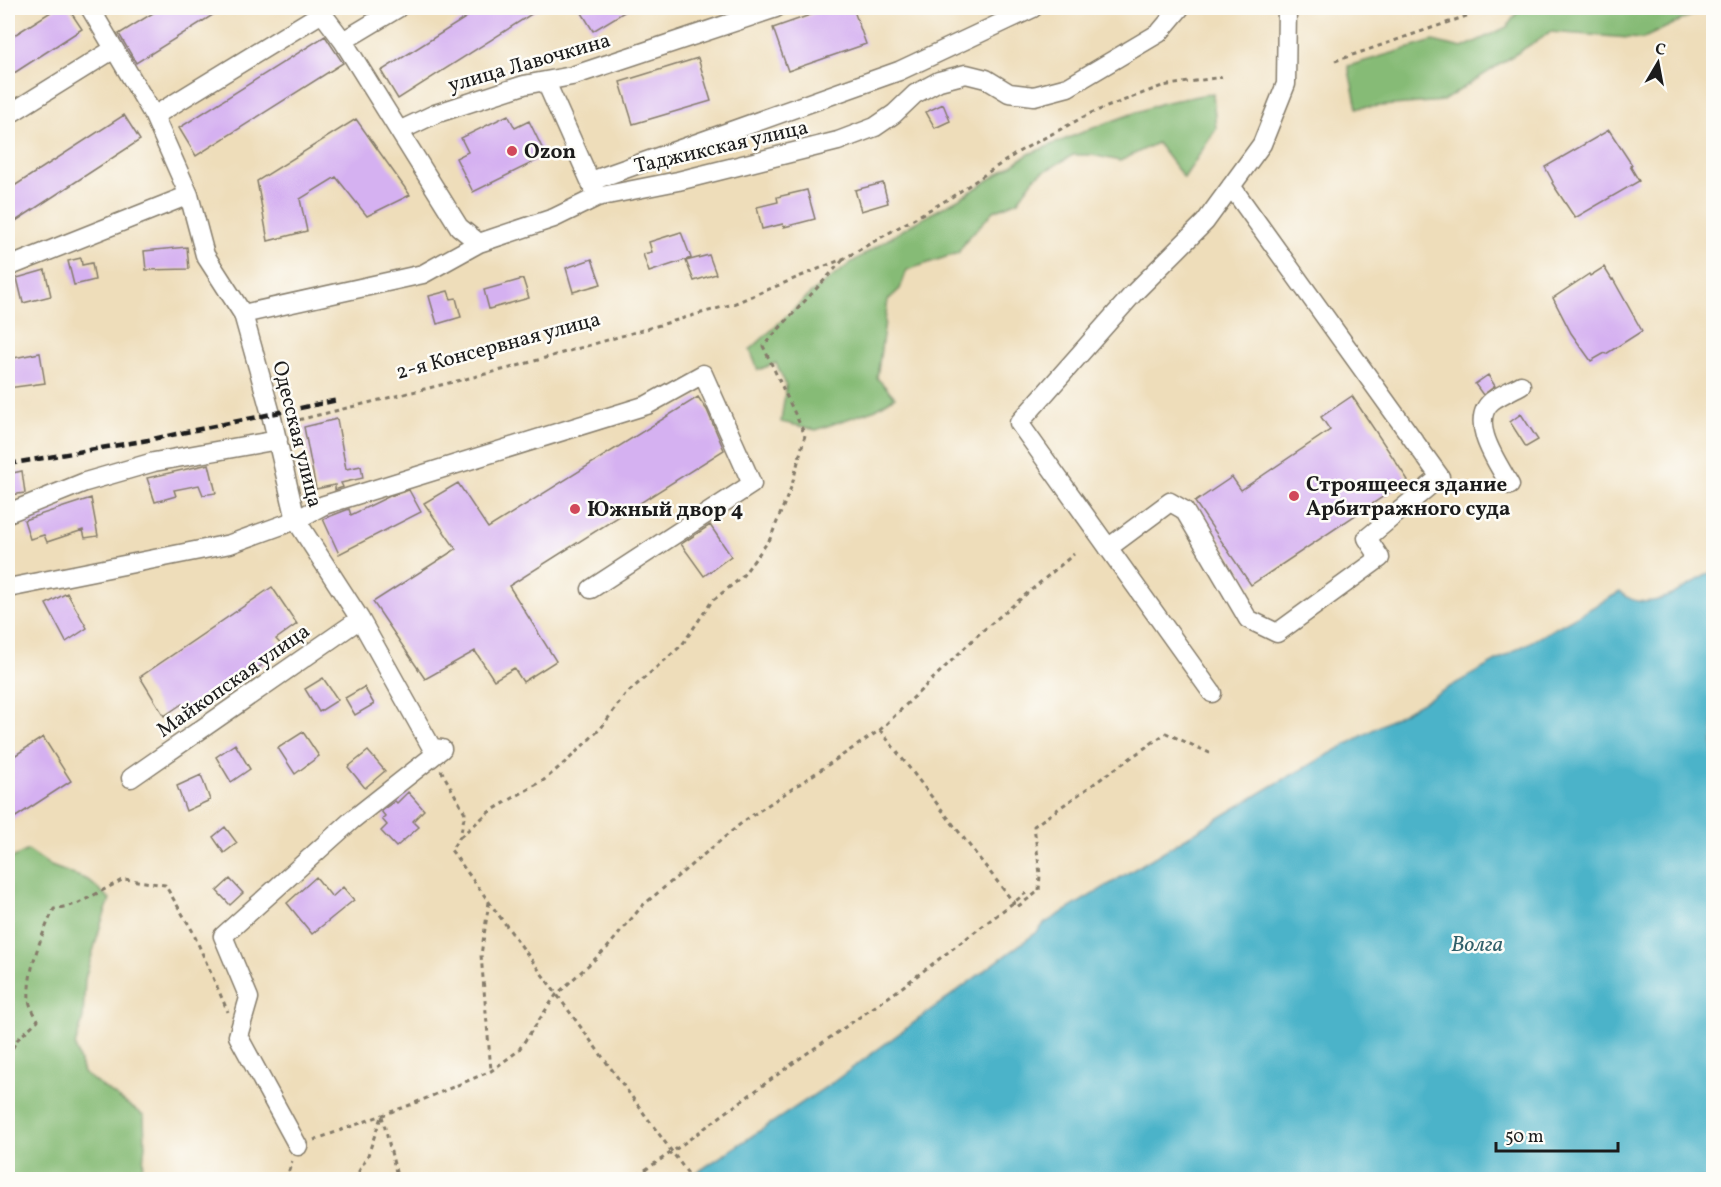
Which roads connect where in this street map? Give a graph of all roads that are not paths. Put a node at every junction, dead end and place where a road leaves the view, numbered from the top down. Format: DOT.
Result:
graph roads {
  1 [pos="90,8"];
  2 [pos="398,8"];
  3 [pos="776,8"];
  4 [pos="1033,8"];
  5 [pos="1179,8"];
  6 [pos="1287,8"];
  7 [pos="320,10"];
  8 [pos="343,42"];
  9 [pos="114,49"];
  10 [pos="546,82"];
  11 [pos="8,115"];
  12 [pos="154,116"];
  13 [pos="399,131"];
  14 [pos="1231,186"];
  15 [pos="594,189"];
  16 [pos="189,195"];
  17 [pos="479,243"];
  18 [pos="8,267"];
  19 [pos="243,314"];
  20 [pos="1521,385"];
  21 [pos="276,433"];
  22 [pos="1510,485"];
  23 [pos="8,513"];
  24 [pos="296,520"];
  25 [pos="1108,548"];
  26 [pos="8,588"];
  27 [pos="591,589"];
  28 [pos="360,619"];
  29 [pos="1212,693"];
  30 [pos="132,778"];
  31 [pos="298,1146"];
  1 -- 9 [label="street, Одесская улица"];
  2 -- 8 [label="street"];
  3 -- 10 [label="street, улица Лавочкина"];
  4 -- 15 [label="street"];
  5 -- 15 [label="street, Таджикская улица"];
  6 -- 14 [label="street"];
  7 -- 8 [label="street"];
  7 -- 12 [label="street"];
  8 -- 13 [label="street"];
  9 -- 11 [label="street"];
  9 -- 12 [label="street, Одесская улица"];
  10 -- 13 [label="street, улица Лавочкина"];
  10 -- 15 [label="street"];
  12 -- 16 [label="street, Одесская улица"];
  13 -- 17 [label="street"];
  14 -- 25 [label="street"];
  14 -- 25 [label="street"];
  15 -- 17 [label="street, Таджикская улица"];
  16 -- 18 [label="street"];
  16 -- 19 [label="street, Одесская улица"];
  17 -- 19 [label="street, Таджикская улица"];
  19 -- 21 [label="street, Одесская улица"];
  20 -- 22 [label="street"];
  21 -- 23 [label="street"];
  21 -- 24 [label="street, Одесская улица"];
  24 -- 26 [label="street"];
  24 -- 27 [label="street"];
  24 -- 28 [label="street, Одесская улица"];
  25 -- 29 [label="street"];
  28 -- 30 [label="street, Майкопская улица"];
  28 -- 31 [label="street, Одесская улица"];
}
